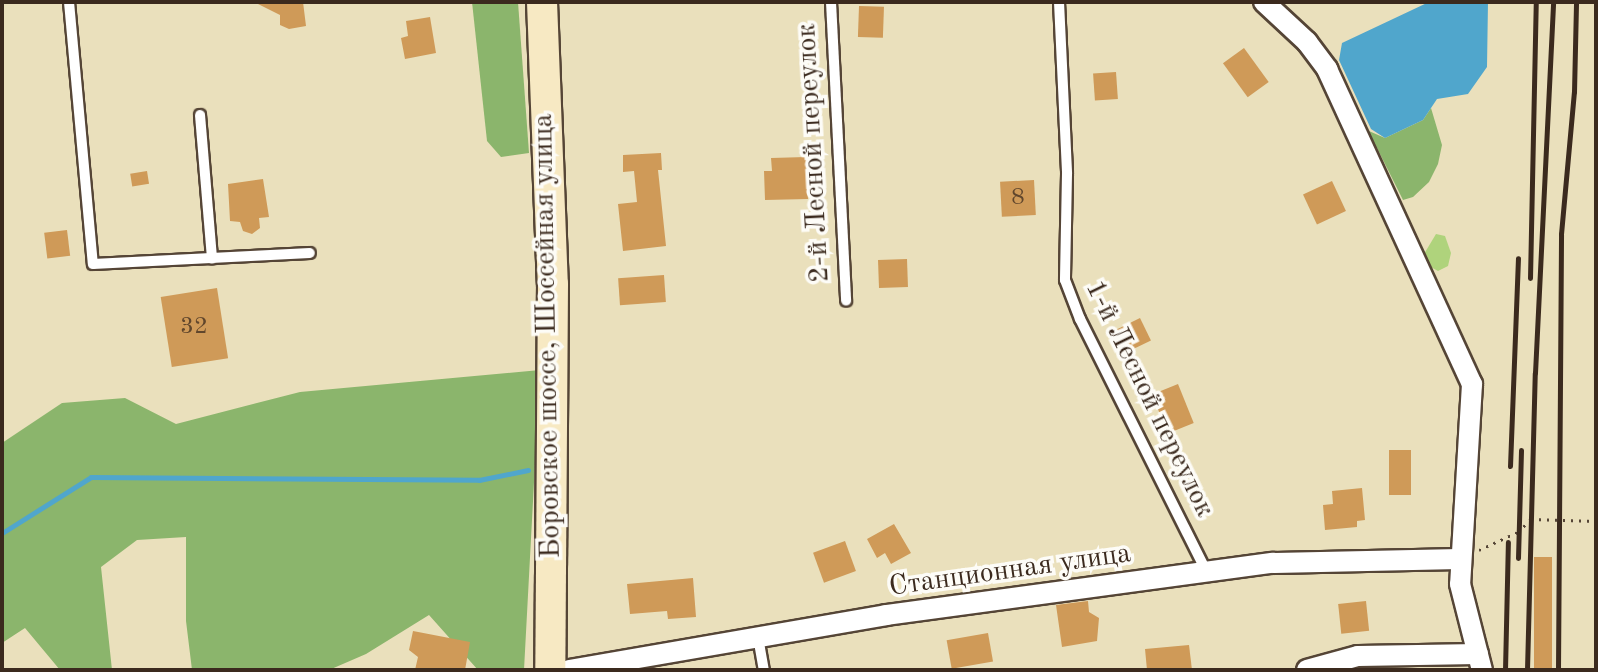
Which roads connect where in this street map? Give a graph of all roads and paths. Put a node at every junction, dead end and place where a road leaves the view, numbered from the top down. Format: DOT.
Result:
graph roads {
  1 [pos="69,2"];
  2 [pos="542,2"];
  3 [pos="831,2"];
  4 [pos="1059,2"];
  5 [pos="1264,2"];
  6 [pos="200,115"];
  7 [pos="310,253"];
  8 [pos="212,258"];
  9 [pos="846,301"];
  10 [pos="1461,559"];
  11 [pos="1207,573"];
  12 [pos="758,637"];
  13 [pos="1596,660"];
  14 [pos="1480,662"];
  15 [pos="550,670"];
  16 [pos="569,670"];
  17 [pos="764,670"];
  18 [pos="1307,670"];
  1 -- 8 [label="lane"];
  2 -- 15 [label="main road, Боровское шоссе, Шоссейная улица"];
  3 -- 9 [label="lane, 2-й Лесной переулок"];
  4 -- 11 [label="lane, 1-й Лесной переулок"];
  5 -- 10 [label="street"];
  6 -- 8 [label="lane"];
  7 -- 8 [label="lane"];
  10 -- 11 [label="street, Станционная улица"];
  10 -- 13 [label="path"];
  10 -- 14 [label="street"];
  11 -- 12 [label="street, Станционная улица"];
  12 -- 16 [label="street, Станционная улица"];
  12 -- 17 [label="lane"];
  14 -- 18 [label="street"];
}
